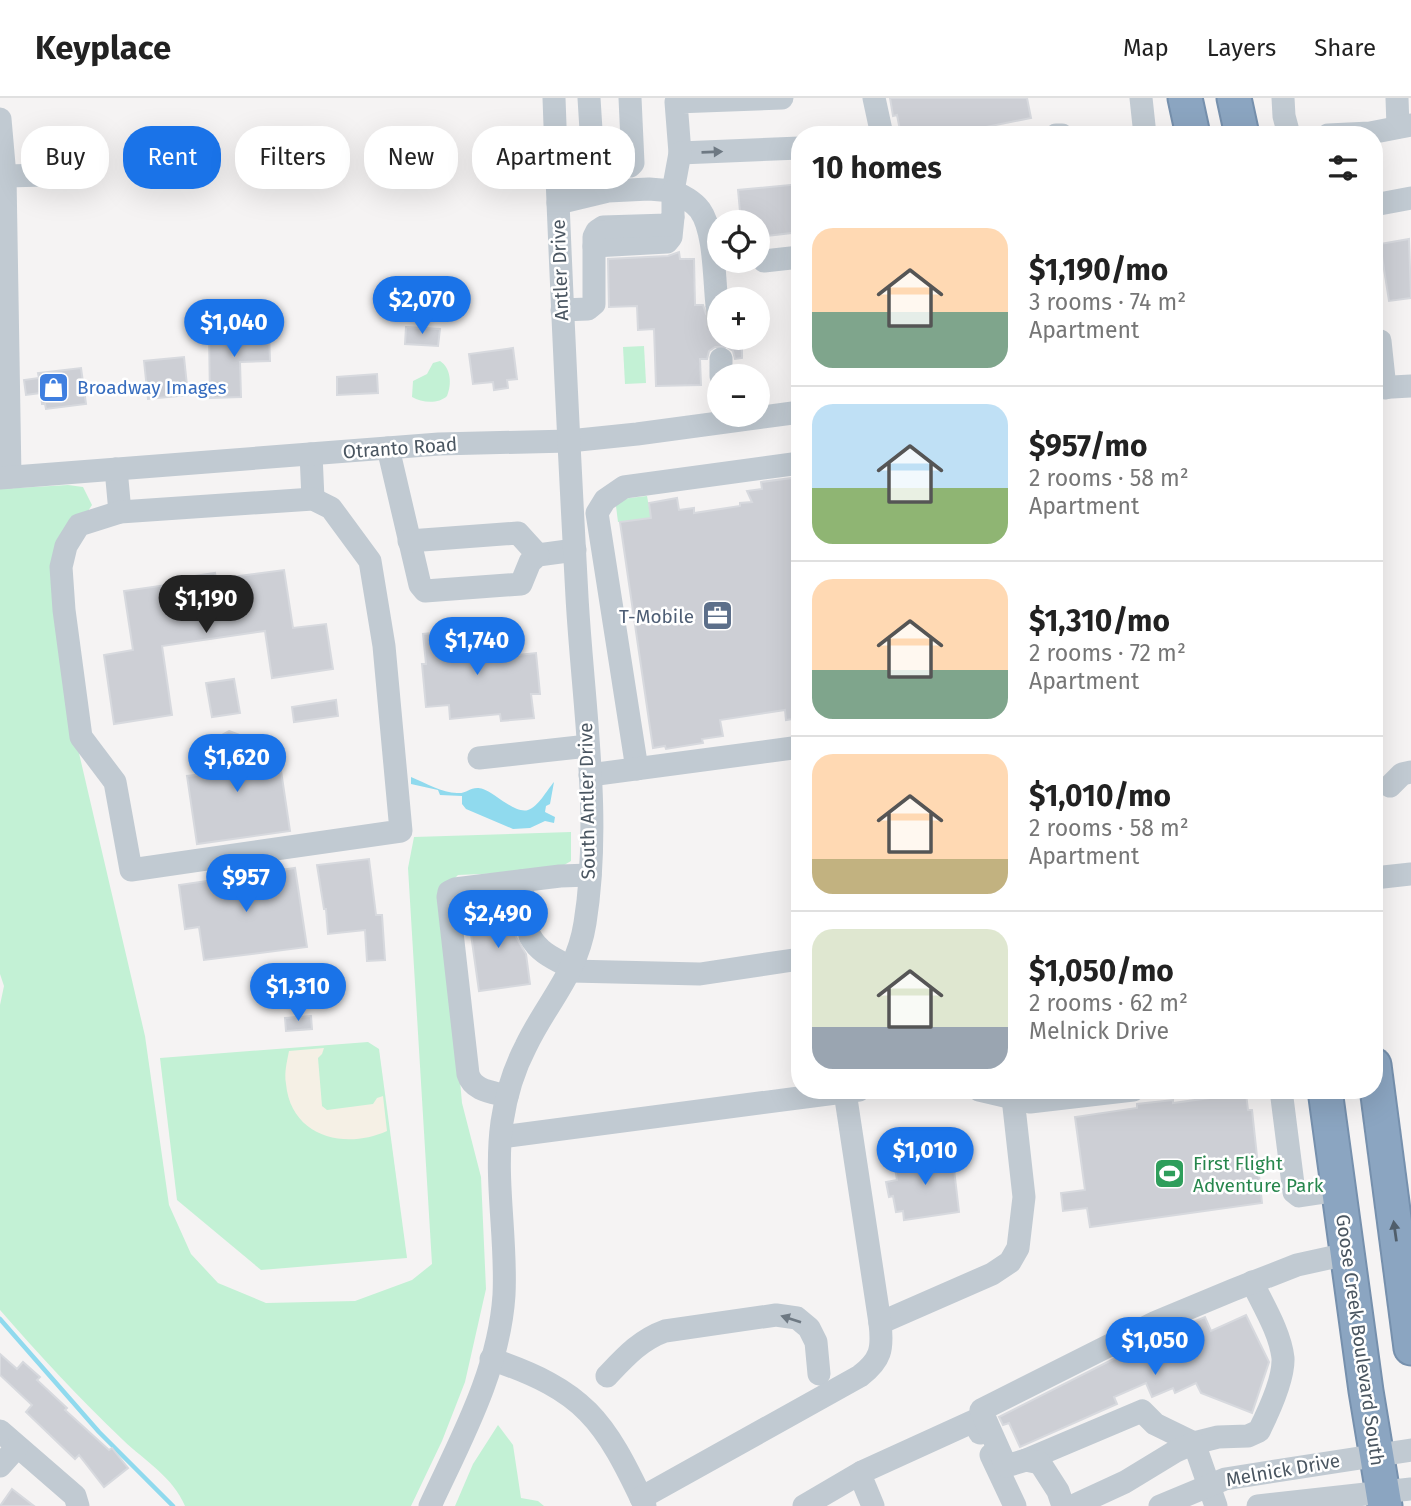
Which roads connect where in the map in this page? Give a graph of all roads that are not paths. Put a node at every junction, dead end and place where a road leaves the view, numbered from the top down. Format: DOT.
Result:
graph roads {
  1 [pos="554,98"];
  2 [pos="589,98"];
  3 [pos="630,98"];
  4 [pos="782,98"];
  5 [pos="874,98"];
  6 [pos="1141,98"];
  7 [pos="1185,98"];
  8 [pos="1234,98"];
  9 [pos="1283,98"];
  10 [pos="1397,98"];
  11 [pos="0,119"];
  12 [pos="880,126"];
  13 [pos="1145,126"];
  14 [pos="1191,126"];
  15 [pos="1240,126"];
  16 [pos="1287,126"];
  17 [pos="1405,126"];
  18 [pos="1383,130"];
  19 [pos="791,148"];
  20 [pos="680,153"];
  21 [pos="5,176"];
  22 [pos="21,176"];
  23 [pos="673,191"];
  24 [pos="1411,198"];
  25 [pos="558,203"];
  26 [pos="1383,203"];
  27 [pos="791,258"];
  28 [pos="770,260"];
  29 [pos="715,287"];
  30 [pos="562,310"];
  31 [pos="1411,386"];
  32 [pos="1383,388"];
  33 [pos="791,413"];
  34 [pos="770,414"];
  35 [pos="707,422"];
  36 [pos="569,441"];
  37 [pos="388,448"];
  38 [pos="311,454"];
  39 [pos="791,464"];
  40 [pos="116,469"];
  41 [pos="5,478"];
  42 [pos="313,499"];
  43 [pos="120,512"];
  44 [pos="409,541"];
  45 [pos="575,550"];
  46 [pos="538,555"];
  47 [pos="588,746"];
  48 [pos="791,748"];
  49 [pos="478,758"];
  50 [pos="637,769"];
  51 [pos="1411,772"];
  52 [pos="590,775"];
  53 [pos="1390,786"];
  54 [pos="1411,874"];
  55 [pos="590,876"];
  56 [pos="1383,877"];
  57 [pos="521,881"];
  58 [pos="791,960"];
  59 [pos="571,969"];
  60 [pos="508,1096"];
  61 [pos="791,1099"];
  62 [pos="853,1099"];
  63 [pos="1013,1099"];
  64 [pos="1017,1099"];
  65 [pos="1056,1099"];
  66 [pos="1282,1099"];
  67 [pos="1326,1099"];
  68 [pos="1381,1099"];
  69 [pos="501,1137"];
  70 [pos="1339,1190"];
  71 [pos="1401,1194"];
  72 [pos="1347,1254"];
  73 [pos="1252,1282"];
  74 [pos="880,1324"];
  75 [pos="1411,1348"];
  76 [pos="491,1359"];
  77 [pos="819,1374"];
  78 [pos="607,1376"];
  79 [pos="0,1431"];
  80 [pos="984,1432"];
  81 [pos="1194,1443"];
  82 [pos="17,1447"];
  83 [pos="1411,1450"];
  84 [pos="1376,1456"];
  85 [pos="1026,1460"];
  86 [pos="0,1466"];
  87 [pos="862,1472"];
  88 [pos="1211,1496"];
  89 [pos="1393,1496"];
  90 [pos="643,1502"];
  91 [pos="78,1506"];
  92 [pos="430,1506"];
  93 [pos="804,1506"];
  94 [pos="873,1506"];
  95 [pos="1014,1506"];
  96 [pos="1063,1506"];
  97 [pos="1073,1506"];
  98 [pos="1160,1506"];
  99 [pos="1258,1506"];
  1 -- 25 [label="street, Antler Drive"];
  2 -- 3 [label="street"];
  4 -- 20 [label="street"];
  5 -- 12 [label="street"];
  6 -- 13 [label="street"];
  7 -- 14 [label="highway"];
  8 -- 15 [label="highway"];
  9 -- 16 [label="street"];
  10 -- 17 [label="street"];
  11 -- 21 [label="street"];
  17 -- 18 [label="street"];
  20 -- 19 [label="street, one-way"];
  20 -- 23 [label="street"];
  21 -- 22 [label="street"];
  21 -- 41 [label="street"];
  23 -- 25 [label="street"];
  23 -- 29 [label="street"];
  23 -- 30 [label="street"];
  24 -- 26 [label="street"];
  25 -- 30 [label="street, Antler Drive"];
  27 -- 28 [label="street"];
  30 -- 36 [label="street, Antler Drive"];
  31 -- 32 [label="street"];
  33 -- 34 [label="street, Otranto Road"];
  35 -- 36 [label="street, Otranto Road"];
  36 -- 37 [label="street, Otranto Road"];
  36 -- 45 [label="street, South Antler Drive"];
  37 -- 38 [label="street, Otranto Road"];
  37 -- 44 [label="street"];
  38 -- 40 [label="street, Otranto Road"];
  38 -- 42 [label="street"];
  39 -- 50 [label="street"];
  40 -- 41 [label="street, Otranto Road"];
  40 -- 43 [label="street"];
  42 -- 43 [label="street"];
  42 -- 43 [label="street"];
  44 -- 46 [label="street"];
  44 -- 46 [label="street"];
  45 -- 46 [label="street"];
  45 -- 47 [label="street, South Antler Drive"];
  47 -- 49 [label="street"];
  47 -- 52 [label="street, South Antler Drive"];
  48 -- 50 [label="street"];
  50 -- 52 [label="street"];
  51 -- 53 [label="street"];
  52 -- 55 [label="street, South Antler Drive"];
  54 -- 56 [label="street"];
  55 -- 57 [label="street"];
  55 -- 59 [label="street, South Antler Drive"];
  57 -- 59 [label="street"];
  57 -- 60 [label="street"];
  58 -- 59 [label="street"];
  59 -- 60 [label="street, South Antler Drive"];
  60 -- 69 [label="street, South Antler Drive"];
  61 -- 69 [label="street"];
  62 -- 74 [label="street"];
  63 -- 74 [label="street"];
  64 -- 65 [label="street"];
  66 -- 70 [label="street"];
  67 -- 70 [label="highway, Goose Creek Boulevard South"];
  68 -- 71 [label="highway"];
  69 -- 76 [label="street, South Antler Drive"];
  70 -- 72 [label="highway, Goose Creek Boulevard South"];
  75 -- 71 [label="highway, one-way"];
  72 -- 73 [label="street"];
  72 -- 84 [label="highway, Goose Creek Boulevard South"];
  73 -- 80 [label="street"];
  73 -- 81 [label="street"];
  74 -- 90 [label="street"];
  76 -- 90 [label="street"];
  76 -- 92 [label="street, South Antler Drive"];
  77 -- 78 [label="street, one-way"];
  79 -- 82 [label="street"];
  80 -- 85 [label="street"];
  80 -- 87 [label="street"];
  80 -- 95 [label="street"];
  81 -- 85 [label="street"];
  81 -- 88 [label="street"];
  81 -- 97 [label="street"];
  82 -- 86 [label="street"];
  82 -- 91 [label="street"];
  83 -- 84 [label="street, Melnick Drive"];
  84 -- 88 [label="street, Melnick Drive"];
  84 -- 89 [label="highway, Goose Creek Boulevard South"];
  85 -- 96 [label="street"];
  87 -- 93 [label="street"];
  87 -- 94 [label="street"];
  88 -- 98 [label="street, Melnick Drive"];
  89 -- 99 [label="street, Melnick Drive"];
}
